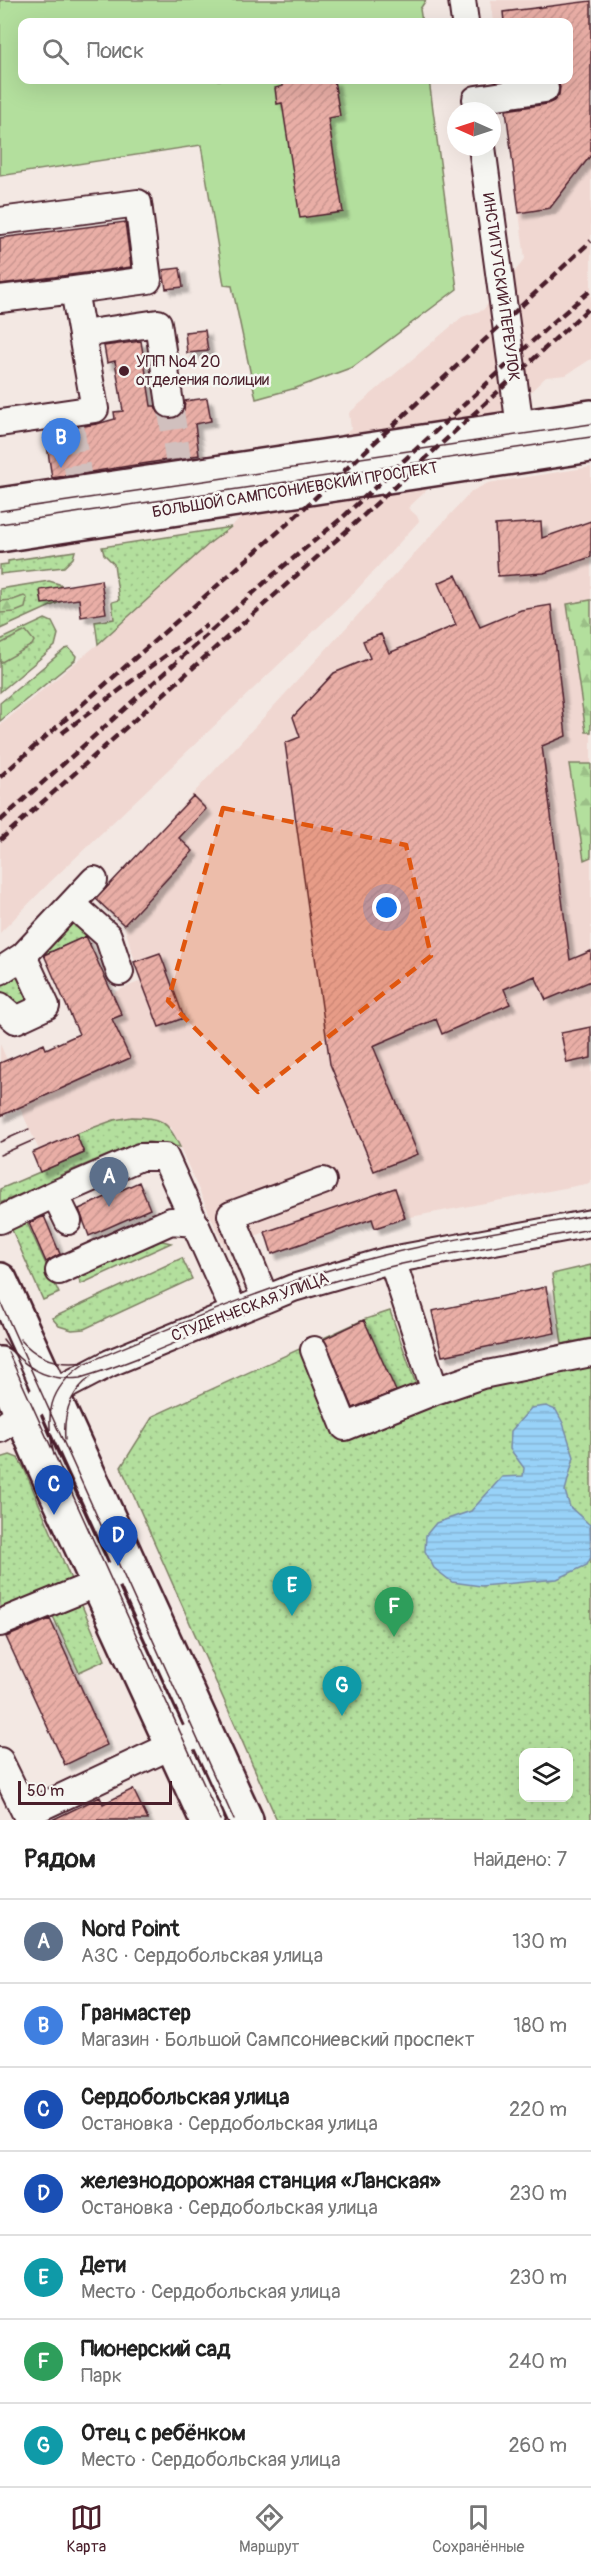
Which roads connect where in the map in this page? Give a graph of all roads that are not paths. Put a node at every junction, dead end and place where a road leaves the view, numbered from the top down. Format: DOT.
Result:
graph roads {
  1 [pos="462,0"];
  2 [pos="464,18"];
  3 [pos="545,89"];
  4 [pos="475,96"];
  5 [pos="483,156"];
  6 [pos="0,221"];
  7 [pos="74,290"];
  8 [pos="0,299"];
  9 [pos="82,334"];
  10 [pos="170,404"];
  11 [pos="591,417"];
  12 [pos="0,423"];
  13 [pos="520,427"];
  14 [pos="591,446"];
  15 [pos="81,497"];
  16 [pos="0,505"];
  17 [pos="0,535"];
  18 [pos="94,880"];
  19 [pos="72,904"];
  20 [pos="23,956"];
  21 [pos="0,971"];
  22 [pos="120,972"];
  23 [pos="0,1006"];
  24 [pos="323,1180"];
  25 [pos="55,1194"];
  26 [pos="0,1220"];
  27 [pos="195,1223"];
  28 [pos="591,1223"];
  29 [pos="84,1258"];
  30 [pos="392,1260"];
  31 [pos="59,1271"];
  32 [pos="0,1280"];
  33 [pos="265,1298"];
  34 [pos="234,1311"];
  35 [pos="314,1350"];
  36 [pos="591,1353"];
  37 [pos="0,1364"];
  38 [pos="435,1391"];
  39 [pos="50,1394"];
  40 [pos="11,1422"];
  41 [pos="130,1567"];
  42 [pos="98,1583"];
  43 [pos="0,1623"];
  44 [pos="205,1730"];
  45 [pos="173,1746"];
  46 [pos="0,1761"];
  47 [pos="207,1820"];
  48 [pos="246,1820"];
  1 -- 2 [label="street"];
  3 -- 4 [label="street"];
  5 -- 13 [label="street, ИНСТИТУТСКИЙ ПЕРЕУЛОК"];
  6 -- 7 [label="street"];
  7 -- 8 [label="street"];
  7 -- 9 [label="street"];
  9 -- 10 [label="street"];
  9 -- 12 [label="street"];
  11 -- 13 [label="main road, БОЛЬШОЙ САМПСОНИЕВСКИЙ ПРОСПЕКТ"];
  13 -- 15 [label="main road, БОЛЬШОЙ САМПСОНИЕВСКИЙ ПРОСПЕКТ"];
  14 -- 15 [label="main road, БОЛЬШОЙ САМПСОНИЕВСКИЙ ПРОСПЕКТ"];
  15 -- 16 [label="main road, БОЛЬШОЙ САМПСОНИЕВСКИЙ ПРОСПЕКТ"];
  15 -- 17 [label="main road, БОЛЬШОЙ САМПСОНИЕВСКИЙ ПРОСПЕКТ"];
  18 -- 19 [label="street"];
  19 -- 20 [label="street"];
  19 -- 22 [label="street"];
  20 -- 21 [label="street"];
  20 -- 23 [label="street"];
  24 -- 33 [label="street"];
  25 -- 26 [label="street"];
  25 -- 27 [label="street"];
  25 -- 29 [label="street"];
  27 -- 29 [label="street"];
  27 -- 34 [label="street"];
  28 -- 30 [label="street, СТУДЕНЧЕСКАЯ УЛИЦА"];
  29 -- 31 [label="street"];
  30 -- 33 [label="street, СТУДЕНЧЕСКАЯ УЛИЦА"];
  30 -- 38 [label="street"];
  32 -- 39 [label="main road"];
  33 -- 34 [label="street, СТУДЕНЧЕСКАЯ УЛИЦА"];
  34 -- 39 [label="street, СТУДЕНЧЕСКАЯ УЛИЦА"];
  35 -- 38 [label="street"];
  36 -- 38 [label="street"];
  37 -- 40 [label="main road"];
  39 -- 40 [label="street, СТУДЕНЧЕСКАЯ УЛИЦА"];
  39 -- 41 [label="main road"];
  40 -- 42 [label="main road"];
  41 -- 42 [label="street"];
  41 -- 44 [label="main road"];
  42 -- 43 [label="street"];
  42 -- 45 [label="main road"];
  44 -- 45 [label="street"];
  44 -- 48 [label="main road"];
  45 -- 46 [label="street"];
  45 -- 47 [label="main road"];
}
